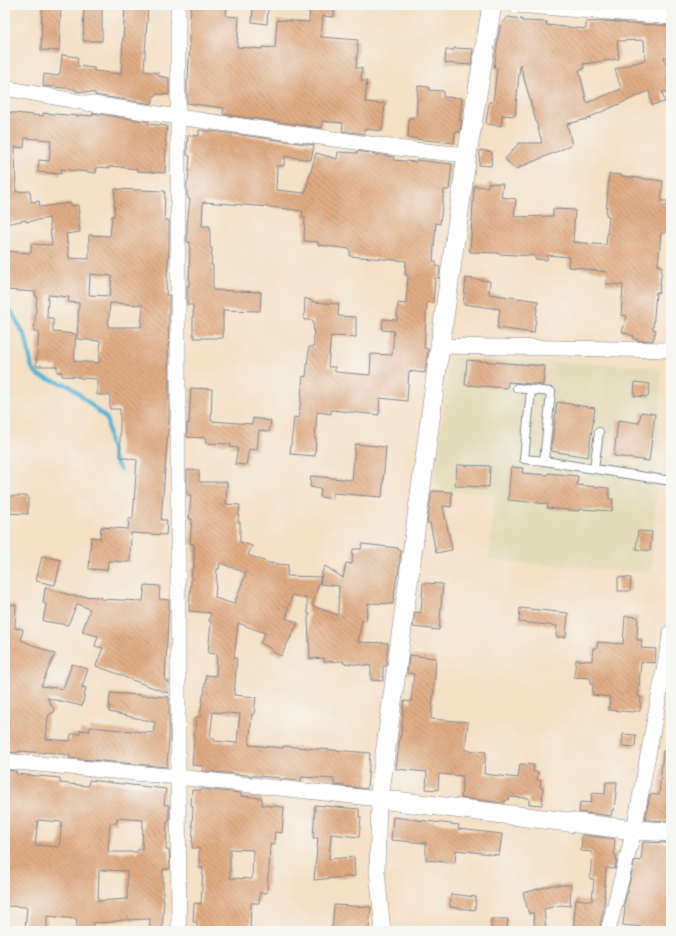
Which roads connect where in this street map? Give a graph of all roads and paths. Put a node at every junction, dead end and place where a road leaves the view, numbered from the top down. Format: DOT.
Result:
graph roads {
  1 [pos="178,5"];
  2 [pos="492,5"];
  3 [pos="516,5"];
  4 [pos="671,17"];
  5 [pos="5,88"];
  6 [pos="178,117"];
  7 [pos="467,155"];
  8 [pos="440,346"];
  9 [pos="671,350"];
  10 [pos="517,388"];
  11 [pos="531,390"];
  12 [pos="599,432"];
  13 [pos="544,461"];
  14 [pos="594,469"];
  15 [pos="671,481"];
  16 [pos="671,632"];
  17 [pos="5,761"];
  18 [pos="178,777"];
  19 [pos="379,799"];
  20 [pos="634,830"];
  21 [pos="671,832"];
  22 [pos="178,931"];
  23 [pos="383,931"];
  24 [pos="608,931"];
  1 -- 6 [label="street"];
  2 -- 7 [label="street"];
  3 -- 4 [label="street"];
  5 -- 6 [label="street"];
  6 -- 7 [label="street"];
  6 -- 18 [label="street"];
  7 -- 8 [label="street"];
  8 -- 9 [label="street"];
  8 -- 19 [label="street"];
  10 -- 11 [label="lane"];
  11 -- 13 [label="lane"];
  11 -- 13 [label="lane"];
  12 -- 14 [label="lane"];
  13 -- 14 [label="lane"];
  14 -- 15 [label="lane"];
  16 -- 20 [label="street"];
  17 -- 18 [label="street"];
  18 -- 19 [label="street"];
  18 -- 22 [label="street"];
  19 -- 20 [label="street"];
  19 -- 23 [label="street"];
  20 -- 21 [label="street"];
  20 -- 24 [label="street"];
}
